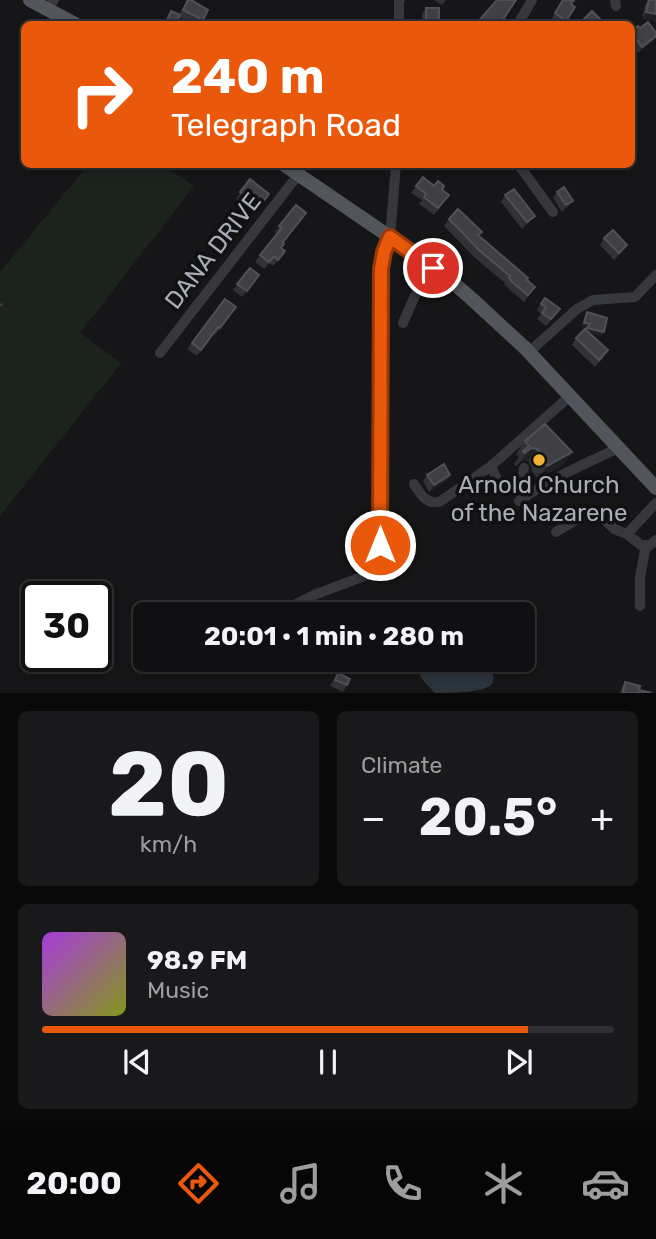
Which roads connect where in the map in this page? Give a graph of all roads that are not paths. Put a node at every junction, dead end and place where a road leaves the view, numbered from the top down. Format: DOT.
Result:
graph roads {
  1 [pos="30,0"];
  2 [pos="400,0"];
  3 [pos="532,0"];
  4 [pos="51,5"];
  5 [pos="71,21"];
  6 [pos="399,21"];
  7 [pos="520,21"];
  8 [pos="288,168"];
  9 [pos="396,168"];
  10 [pos="521,168"];
  11 [pos="298,175"];
  12 [pos="553,212"];
  13 [pos="390,237"];
  14 [pos="433,268"];
  15 [pos="656,275"];
  16 [pos="402,323"];
  17 [pos="528,352"];
  18 [pos="160,353"];
  19 [pos="570,397"];
  20 [pos="619,448"];
  21 [pos="509,452"];
  22 [pos="491,466"];
  23 [pos="414,484"];
  24 [pos="656,488"];
  25 [pos="519,501"];
  26 [pos="656,503"];
  27 [pos="556,532"];
  28 [pos="627,534"];
  29 [pos="651,542"];
  30 [pos="300,602"];
  31 [pos="640,607"];
  1 -- 4 [label="main road"];
  2 -- 6 [label="street"];
  3 -- 7 [label="street"];
  4 -- 5 [label="main road"];
  8 -- 11 [label="main road"];
  9 -- 13 [label="street"];
  10 -- 12 [label="street"];
  11 -- 13 [label="main road"];
  11 -- 18 [label="street, DANA DRIVE"];
  13 -- 14 [label="main road"];
  13 -- 30 [label="street"];
  14 -- 16 [label="street"];
  14 -- 17 [label="main road"];
  15 -- 17 [label="street"];
  17 -- 19 [label="main road"];
  19 -- 20 [label="main road"];
  19 -- 21 [label="street"];
  20 -- 24 [label="main road"];
  20 -- 25 [label="street"];
  21 -- 22 [label="street"];
  21 -- 22 [label="street"];
  22 -- 23 [label="street"];
  26 -- 28 [label="street"];
  27 -- 28 [label="street"];
  28 -- 29 [label="street"];
  29 -- 31 [label="street"];
}
